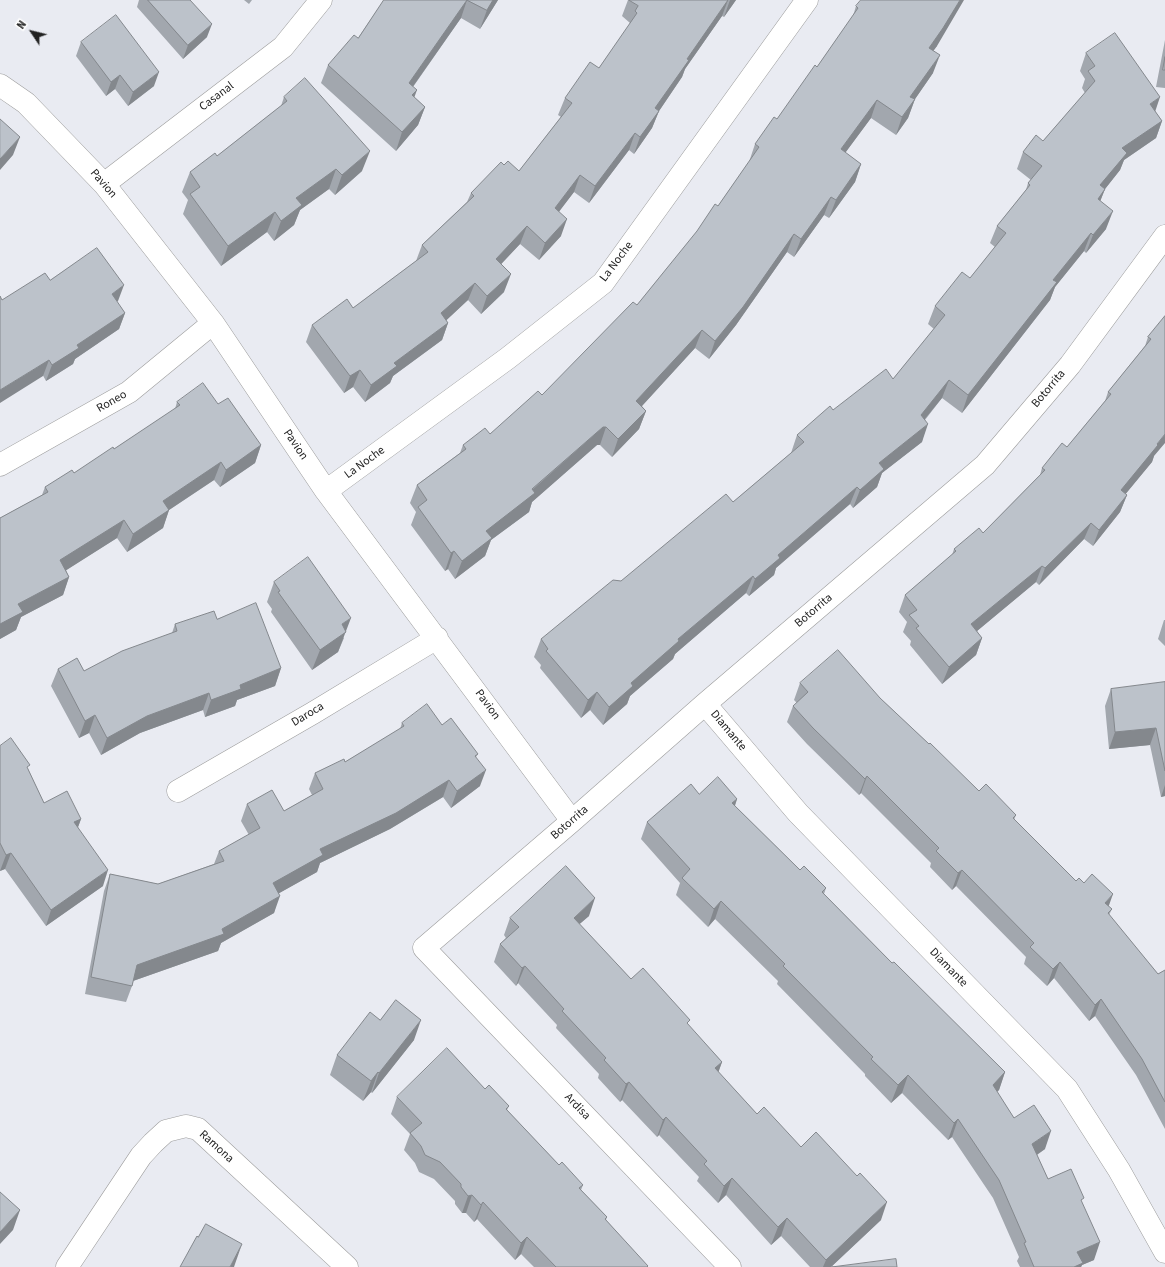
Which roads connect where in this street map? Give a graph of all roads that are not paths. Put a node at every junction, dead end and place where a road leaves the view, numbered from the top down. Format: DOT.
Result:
graph roads {
  1 [pos="321,0"];
  2 [pos="807,0"];
  3 [pos="0,85"];
  4 [pos="104,184"];
  5 [pos="1165,236"];
  6 [pos="213,323"];
  7 [pos="0,465"];
  8 [pos="326,491"];
  9 [pos="437,638"];
  10 [pos="704,704"];
  11 [pos="178,791"];
  12 [pos="572,821"];
  13 [pos="424,948"];
  14 [pos="1165,1252"];
  15 [pos="336,1263"];
  16 [pos="67,1267"];
  17 [pos="730,1267"];
  1 -- 4 [label="street, Casanal"];
  2 -- 8 [label="street, La Noche"];
  3 -- 4 [label="street, Pavion"];
  4 -- 6 [label="street, Pavion"];
  5 -- 10 [label="street, Botorrita"];
  6 -- 7 [label="street, Roneo"];
  6 -- 8 [label="street, Pavion"];
  8 -- 9 [label="street, Pavion"];
  9 -- 11 [label="street, Daroca"];
  9 -- 12 [label="street, Pavion"];
  10 -- 12 [label="street, Botorrita"];
  10 -- 14 [label="street, Diamante"];
  12 -- 13 [label="street, Botorrita"];
  13 -- 17 [label="street, Ardisa"];
  15 -- 16 [label="street, Ramona"];
}
